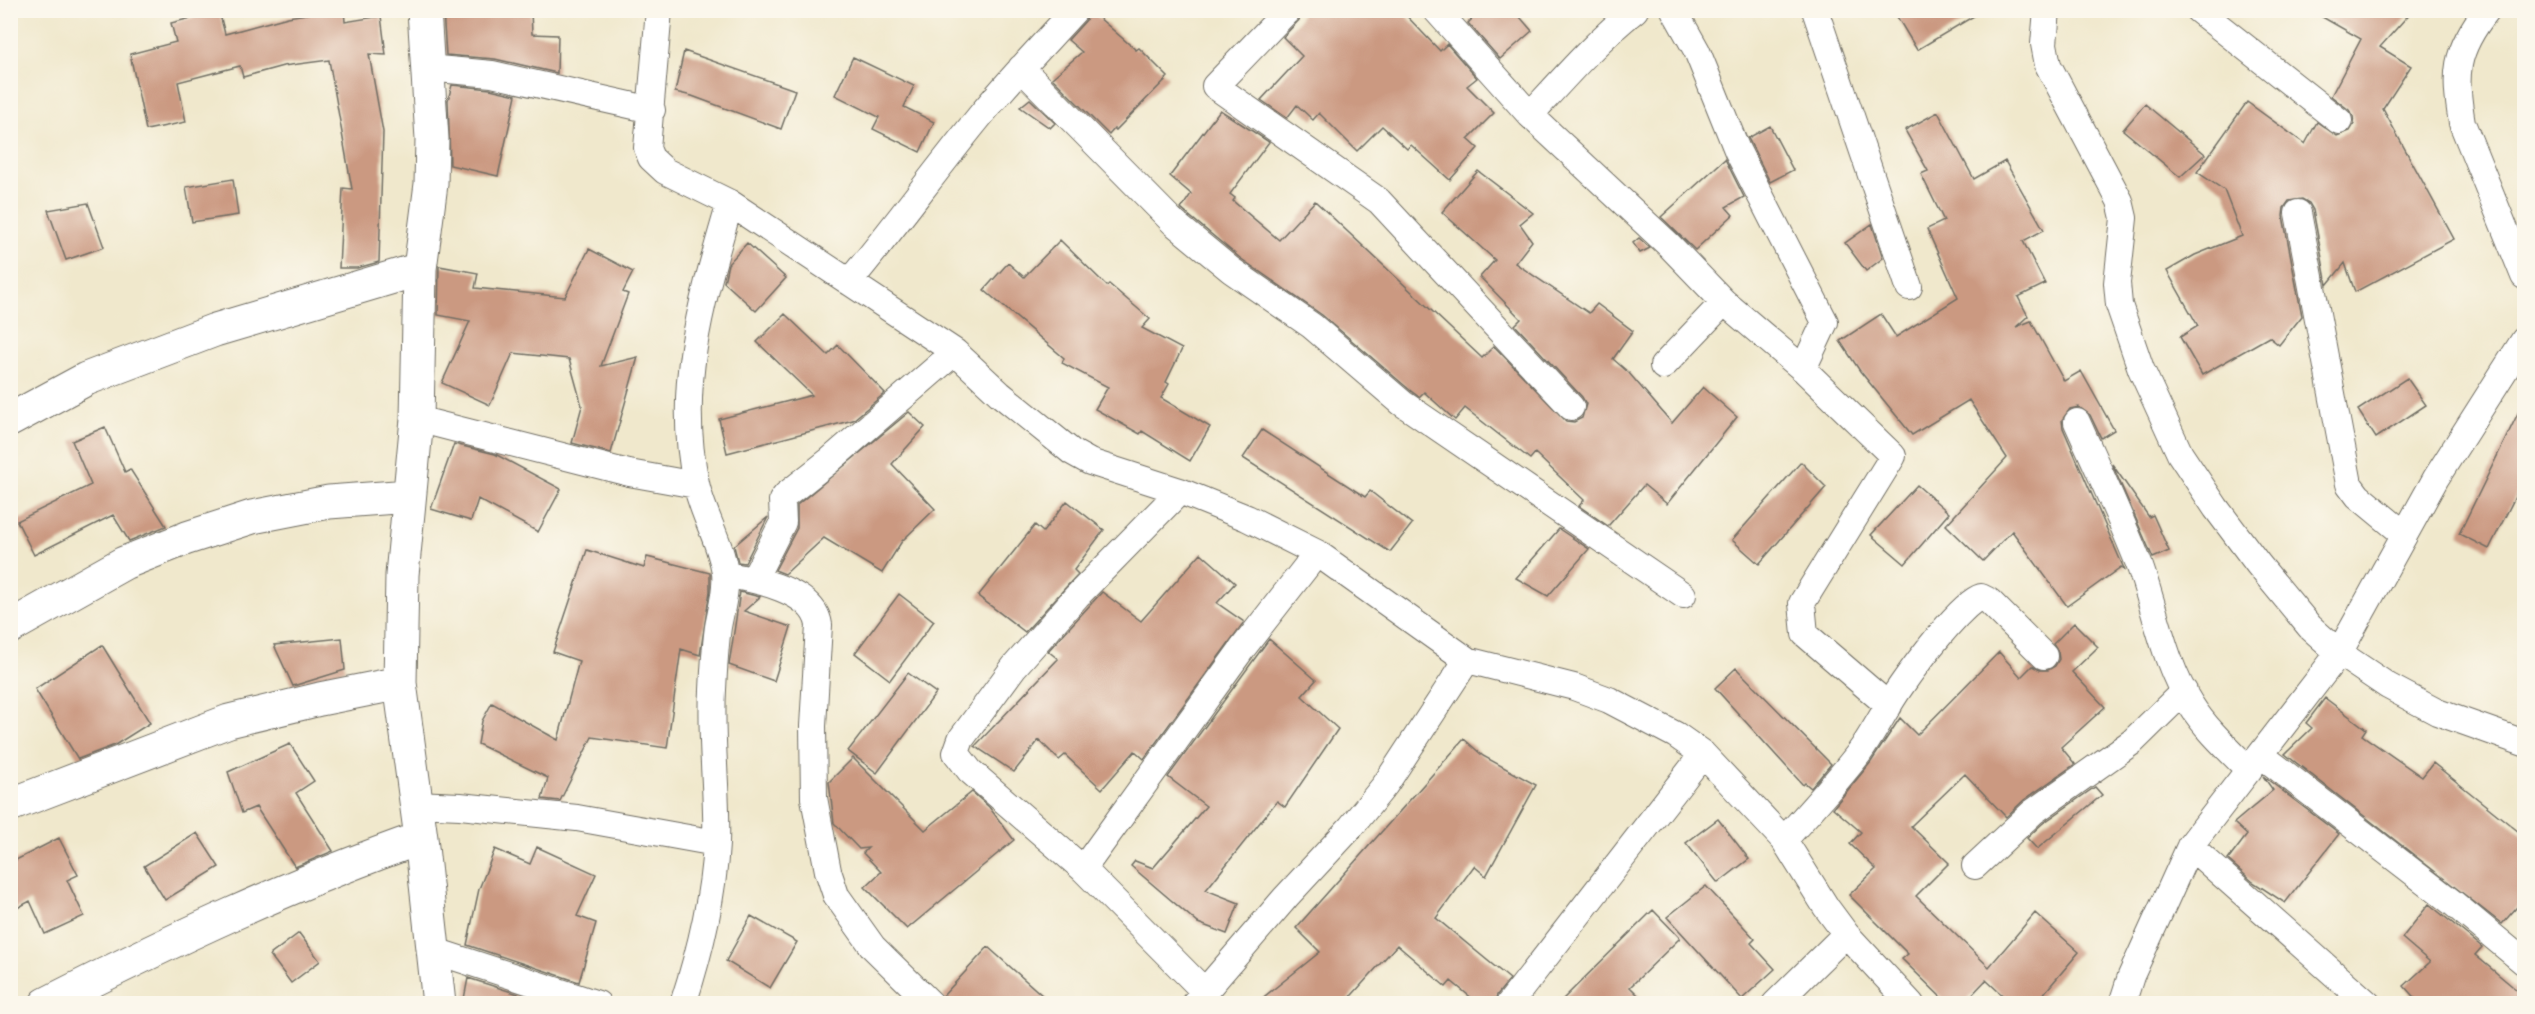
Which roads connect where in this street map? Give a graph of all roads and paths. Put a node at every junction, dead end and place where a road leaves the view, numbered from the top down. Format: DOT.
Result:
graph roads {
  1 [pos="424,10"];
  2 [pos="659,10"];
  3 [pos="1076,10"];
  4 [pos="1288,10"];
  5 [pos="1436,10"];
  6 [pos="1635,10"];
  7 [pos="1674,10"];
  8 [pos="1815,10"];
  9 [pos="2047,10"];
  10 [pos="2198,10"];
  11 [pos="2487,10"];
  12 [pos="428,68"];
  13 [pos="1021,68"];
  14 [pos="652,110"];
  15 [pos="1530,115"];
  16 [pos="2339,121"];
  17 [pos="730,202"];
  18 [pos="2298,213"];
  19 [pos="420,269"];
  20 [pos="2524,276"];
  21 [pos="849,282"];
  22 [pos="1909,287"];
  23 [pos="1724,302"];
  24 [pos="2524,340"];
  25 [pos="955,352"];
  26 [pos="1663,366"];
  27 [pos="1803,369"];
  28 [pos="1571,407"];
  29 [pos="417,419"];
  30 [pos="10,420"];
  31 [pos="2077,422"];
  32 [pos="696,485"];
  33 [pos="1180,492"];
  34 [pos="409,496"];
  35 [pos="2404,534"];
  36 [pos="1317,553"];
  37 [pos="726,575"];
  38 [pos="754,579"];
  39 [pos="1683,595"];
  40 [pos="10,627"];
  41 [pos="2339,653"];
  42 [pos="2044,656"];
  43 [pos="1467,660"];
  44 [pos="400,683"];
  45 [pos="2184,691"];
  46 [pos="1889,706"];
  47 [pos="2524,744"];
  48 [pos="1703,754"];
  49 [pos="2255,762"];
  50 [pos="415,804"];
  51 [pos="10,805"];
  52 [pos="421,838"];
  53 [pos="1784,840"];
  54 [pos="716,843"];
  55 [pos="2190,846"];
  56 [pos="1975,866"];
  57 [pos="1083,869"];
  58 [pos="1846,934"];
  59 [pos="432,951"];
  60 [pos="2524,962"];
  61 [pos="1200,998"];
  62 [pos="1520,999"];
  63 [pos="438,1003"];
  64 [pos="46,1004"];
  65 [pos="597,1004"];
  66 [pos="683,1004"];
  67 [pos="931,1004"];
  68 [pos="1774,1004"];
  69 [pos="1911,1004"];
  70 [pos="2122,1004"];
  71 [pos="2368,1004"];
  1 -- 12 [label="street"];
  2 -- 14 [label="lane"];
  3 -- 13 [label="lane"];
  4 -- 28 [label="lane"];
  5 -- 15 [label="lane"];
  6 -- 15 [label="lane"];
  7 -- 27 [label="lane"];
  8 -- 22 [label="lane"];
  9 -- 41 [label="lane"];
  10 -- 16 [label="lane"];
  11 -- 20 [label="lane"];
  12 -- 14 [label="lane"];
  12 -- 19 [label="street"];
  13 -- 21 [label="lane"];
  13 -- 39 [label="lane"];
  14 -- 17 [label="lane"];
  15 -- 23 [label="lane"];
  17 -- 21 [label="lane"];
  17 -- 32 [label="lane"];
  18 -- 35 [label="lane"];
  19 -- 29 [label="street"];
  19 -- 30 [label="street"];
  21 -- 25 [label="lane"];
  23 -- 26 [label="lane"];
  23 -- 27 [label="lane"];
  24 -- 35 [label="lane"];
  25 -- 33 [label="lane"];
  25 -- 38 [label="lane"];
  27 -- 46 [label="lane"];
  29 -- 32 [label="lane"];
  29 -- 34 [label="street"];
  31 -- 45 [label="lane"];
  32 -- 37 [label="lane"];
  33 -- 36 [label="lane"];
  33 -- 57 [label="lane"];
  34 -- 40 [label="street"];
  34 -- 44 [label="street"];
  35 -- 41 [label="lane"];
  36 -- 43 [label="lane"];
  36 -- 57 [label="lane"];
  37 -- 38 [label="lane"];
  37 -- 54 [label="lane"];
  38 -- 67 [label="lane"];
  41 -- 47 [label="lane"];
  41 -- 49 [label="lane"];
  42 -- 46 [label="lane"];
  43 -- 48 [label="lane"];
  43 -- 61 [label="lane"];
  44 -- 50 [label="street"];
  44 -- 51 [label="street"];
  45 -- 49 [label="lane"];
  45 -- 56 [label="lane"];
  46 -- 53 [label="lane"];
  48 -- 53 [label="lane"];
  48 -- 62 [label="lane"];
  49 -- 55 [label="lane"];
  49 -- 60 [label="lane"];
  50 -- 52 [label="street"];
  50 -- 54 [label="lane"];
  52 -- 59 [label="street"];
  52 -- 64 [label="street"];
  53 -- 58 [label="lane"];
  54 -- 66 [label="lane"];
  55 -- 70 [label="lane"];
  55 -- 71 [label="lane"];
  57 -- 61 [label="lane"];
  58 -- 68 [label="lane"];
  58 -- 69 [label="lane"];
  59 -- 63 [label="street"];
  59 -- 65 [label="lane"];
}
